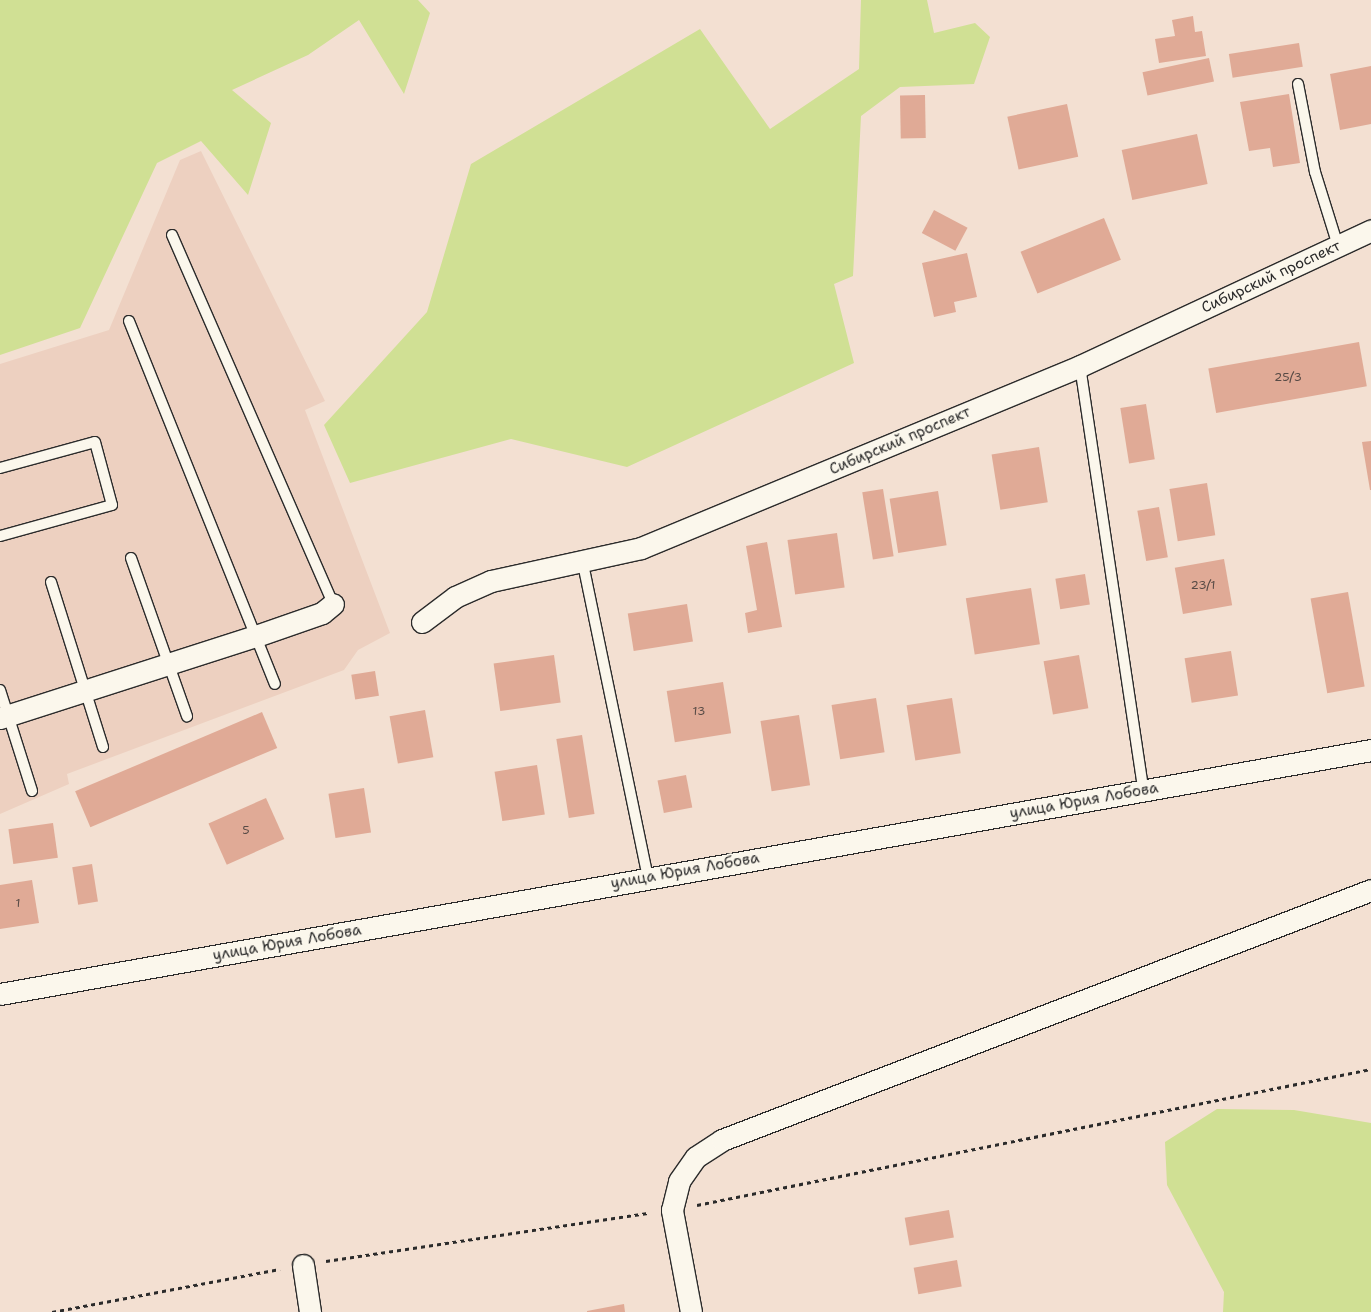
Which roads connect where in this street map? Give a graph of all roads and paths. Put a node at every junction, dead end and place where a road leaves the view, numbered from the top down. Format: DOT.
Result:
graph roads {
  1 [pos="1298,84"];
  2 [pos="1371,230"];
  3 [pos="172,235"];
  4 [pos="1338,246"];
  5 [pos="129,321"];
  6 [pos="1080,366"];
  7 [pos="0,468"];
  8 [pos="0,536"];
  9 [pos="131,558"];
  10 [pos="583,564"];
  11 [pos="51,582"];
  12 [pos="333,604"];
  13 [pos="422,622"];
  14 [pos="256,636"];
  15 [pos="169,664"];
  16 [pos="275,684"];
  17 [pos="0,690"];
  18 [pos="85,690"];
  19 [pos="187,716"];
  20 [pos="4,717"];
  21 [pos="103,748"];
  22 [pos="1371,750"];
  23 [pos="1144,790"];
  24 [pos="32,791"];
  25 [pos="648,878"];
  26 [pos="1371,890"];
  27 [pos="0,994"];
  28 [pos="1371,1069"];
  29 [pos="672,1210"];
  30 [pos="303,1265"];
  31 [pos="52,1312"];
  32 [pos="310,1312"];
  33 [pos="691,1312"];
  1 -- 4 [label="lane"];
  2 -- 4 [label="street, Сибирский проспект"];
  3 -- 12 [label="lane"];
  4 -- 6 [label="street, Сибирский проспект"];
  5 -- 14 [label="lane"];
  6 -- 10 [label="street, Сибирский проспект"];
  6 -- 23 [label="lane"];
  7 -- 8 [label="lane"];
  9 -- 15 [label="lane"];
  10 -- 13 [label="street, Сибирский проспект"];
  10 -- 25 [label="lane"];
  11 -- 18 [label="lane"];
  12 -- 14 [label="street"];
  14 -- 15 [label="street"];
  14 -- 16 [label="lane"];
  15 -- 18 [label="street"];
  15 -- 19 [label="lane"];
  17 -- 20 [label="lane"];
  18 -- 20 [label="street"];
  18 -- 21 [label="lane"];
  20 -- 24 [label="lane"];
  22 -- 23 [label="street, улица Юрия Лобова"];
  23 -- 25 [label="street, улица Юрия Лобова"];
  25 -- 27 [label="street, улица Юрия Лобова"];
  26 -- 29 [label="street"];
  28 -- 29 [label="path"];
  29 -- 30 [label="path"];
  29 -- 33 [label="street"];
  30 -- 31 [label="path"];
  30 -- 32 [label="street"];
}
